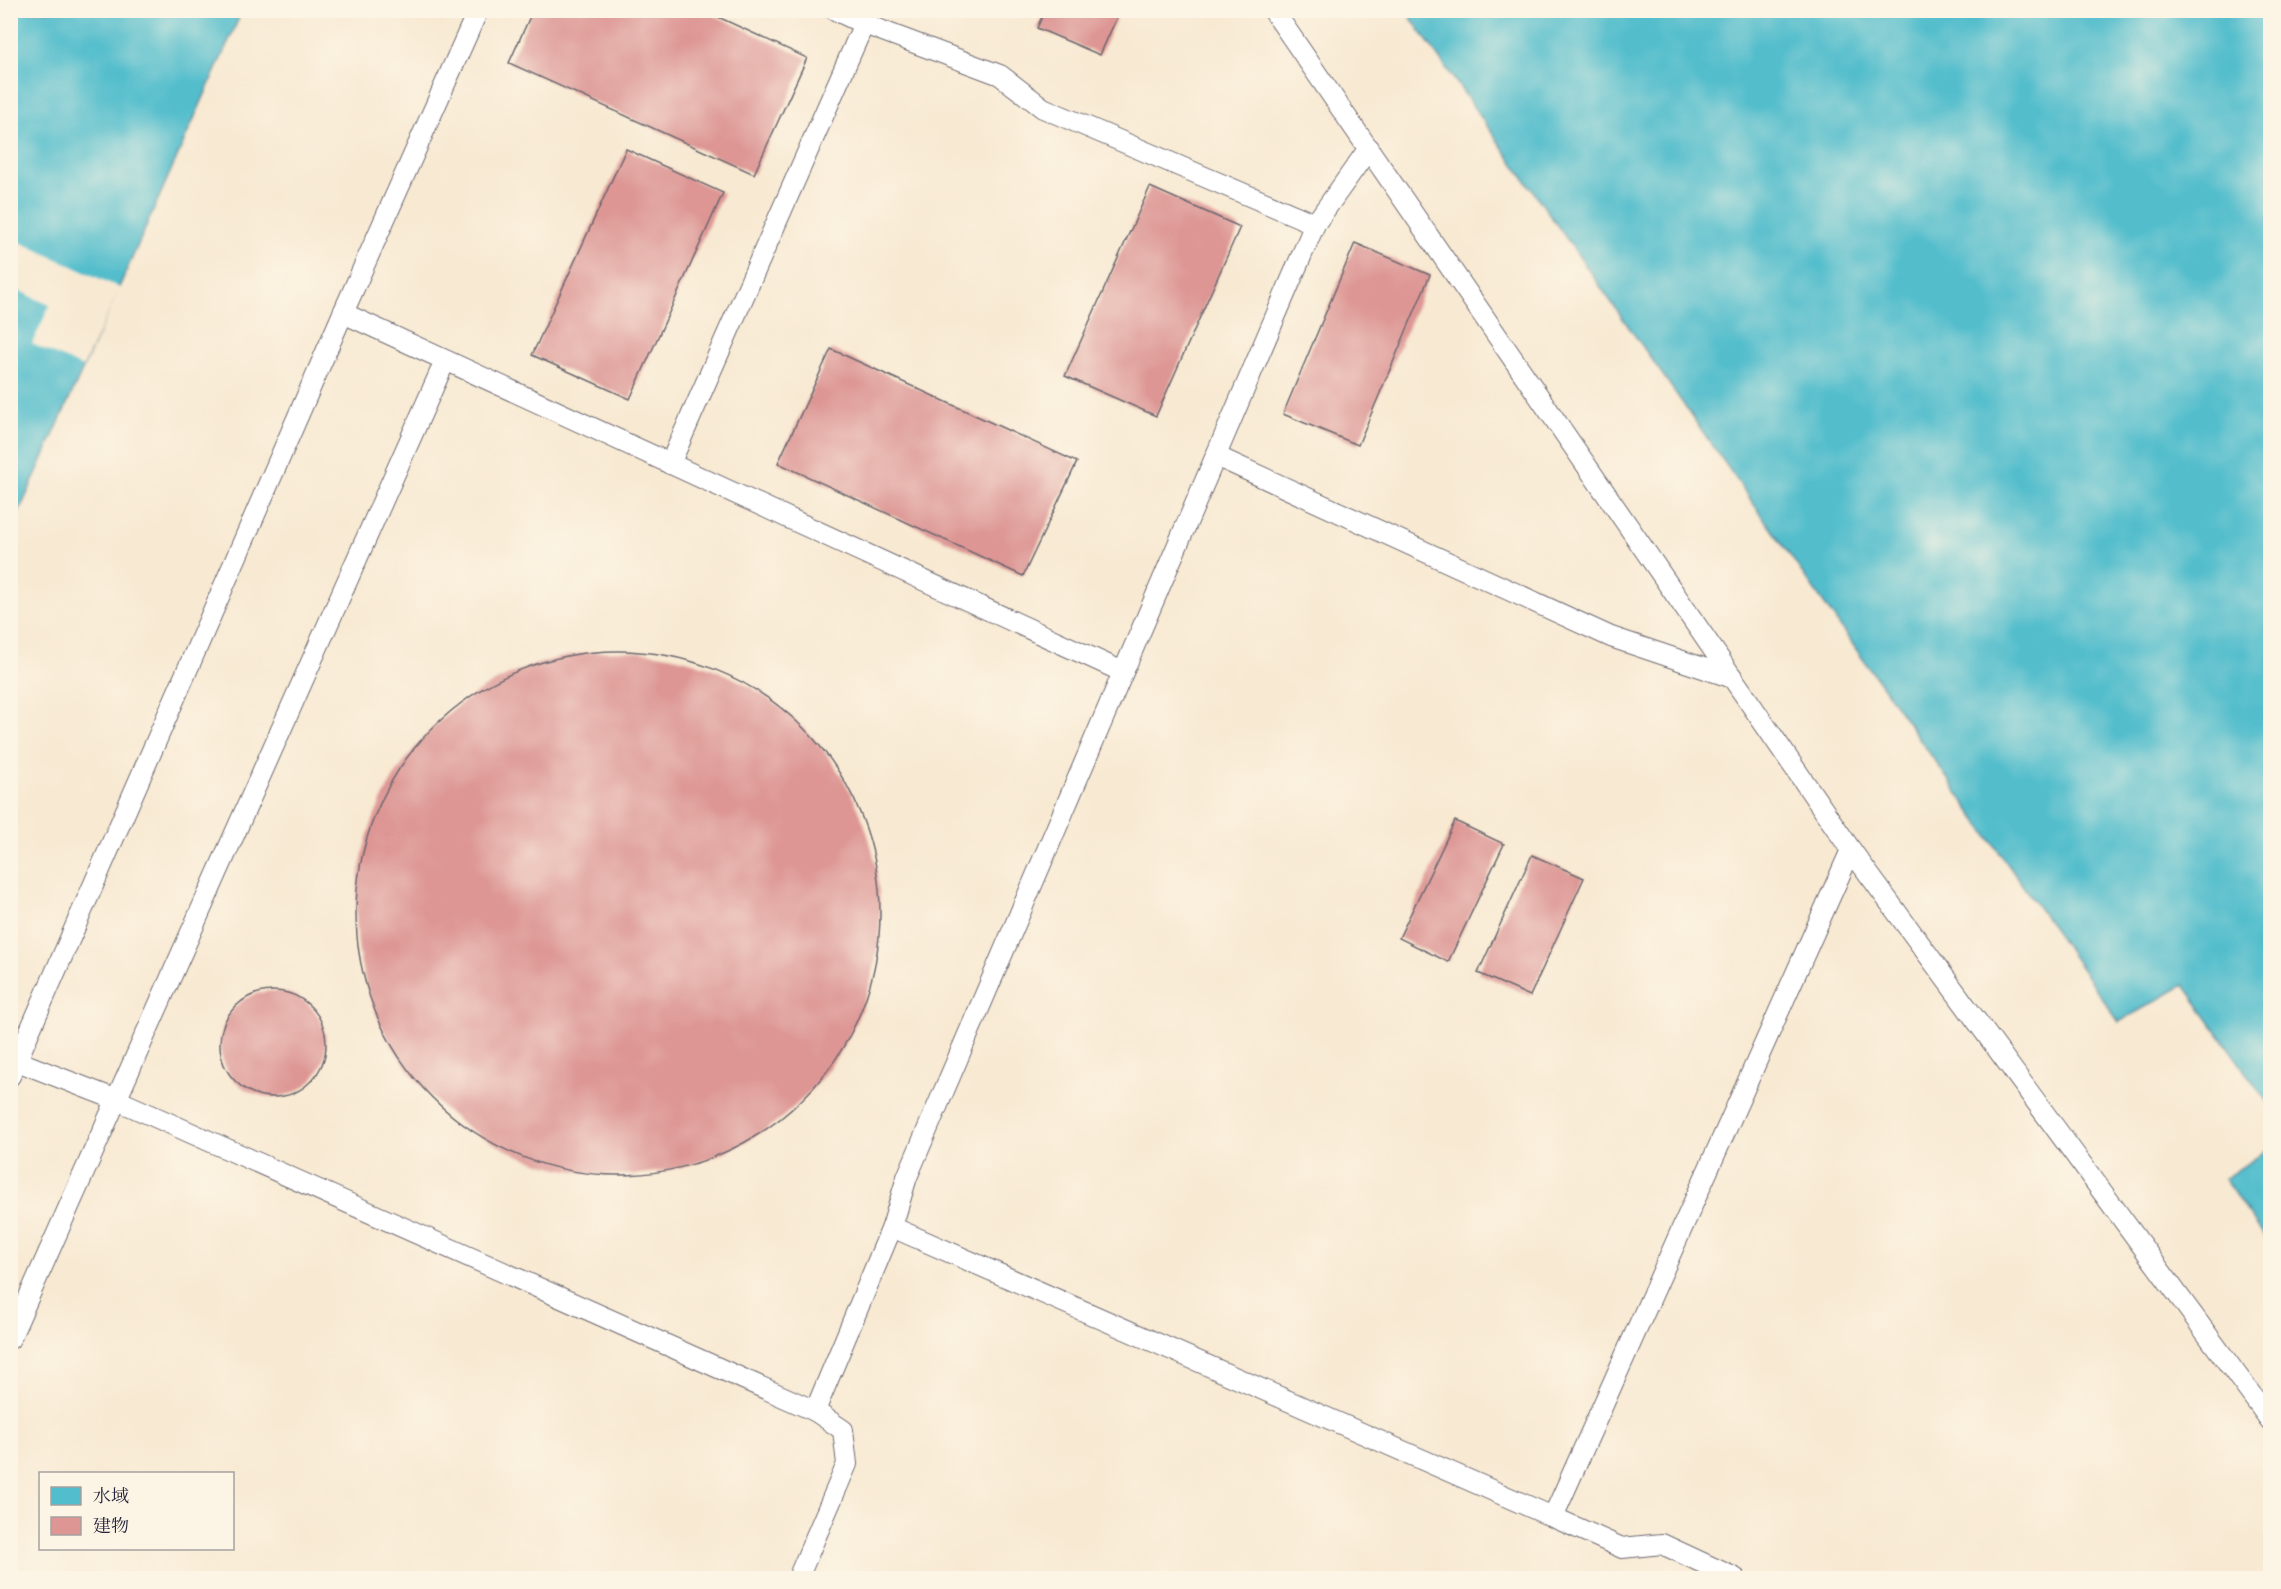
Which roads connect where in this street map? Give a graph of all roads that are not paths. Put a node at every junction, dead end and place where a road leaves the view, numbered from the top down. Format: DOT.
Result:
graph roads {
  1 [pos="478,10"];
  2 [pos="835,10"];
  3 [pos="1273,10"];
  4 [pos="867,17"];
  5 [pos="1369,148"];
  6 [pos="1316,224"];
  7 [pos="343,313"];
  8 [pos="445,361"];
  9 [pos="1215,456"];
  10 [pos="670,464"];
  11 [pos="1123,672"];
  12 [pos="1733,678"];
  13 [pos="1851,850"];
  14 [pos="14,1069"];
  15 [pos="117,1100"];
  16 [pos="892,1227"];
  17 [pos="10,1340"];
  18 [pos="815,1411"];
  19 [pos="2271,1420"];
  20 [pos="1553,1517"];
  21 [pos="798,1578"];
  22 [pos="1735,1578"];
  1 -- 7 [label="lane"];
  2 -- 4 [label="lane"];
  3 -- 5 [label="lane"];
  4 -- 6 [label="lane"];
  4 -- 10 [label="lane"];
  5 -- 6 [label="lane"];
  5 -- 12 [label="lane"];
  6 -- 9 [label="lane"];
  7 -- 8 [label="lane"];
  7 -- 14 [label="lane"];
  8 -- 10 [label="lane"];
  8 -- 15 [label="lane"];
  9 -- 11 [label="lane"];
  9 -- 12 [label="lane"];
  10 -- 11 [label="lane"];
  11 -- 16 [label="lane"];
  12 -- 13 [label="lane"];
  13 -- 19 [label="lane"];
  13 -- 20 [label="lane"];
  14 -- 15 [label="lane"];
  15 -- 17 [label="lane"];
  15 -- 18 [label="lane"];
  16 -- 18 [label="lane"];
  16 -- 20 [label="lane"];
  18 -- 21 [label="lane"];
  20 -- 22 [label="lane"];
}
